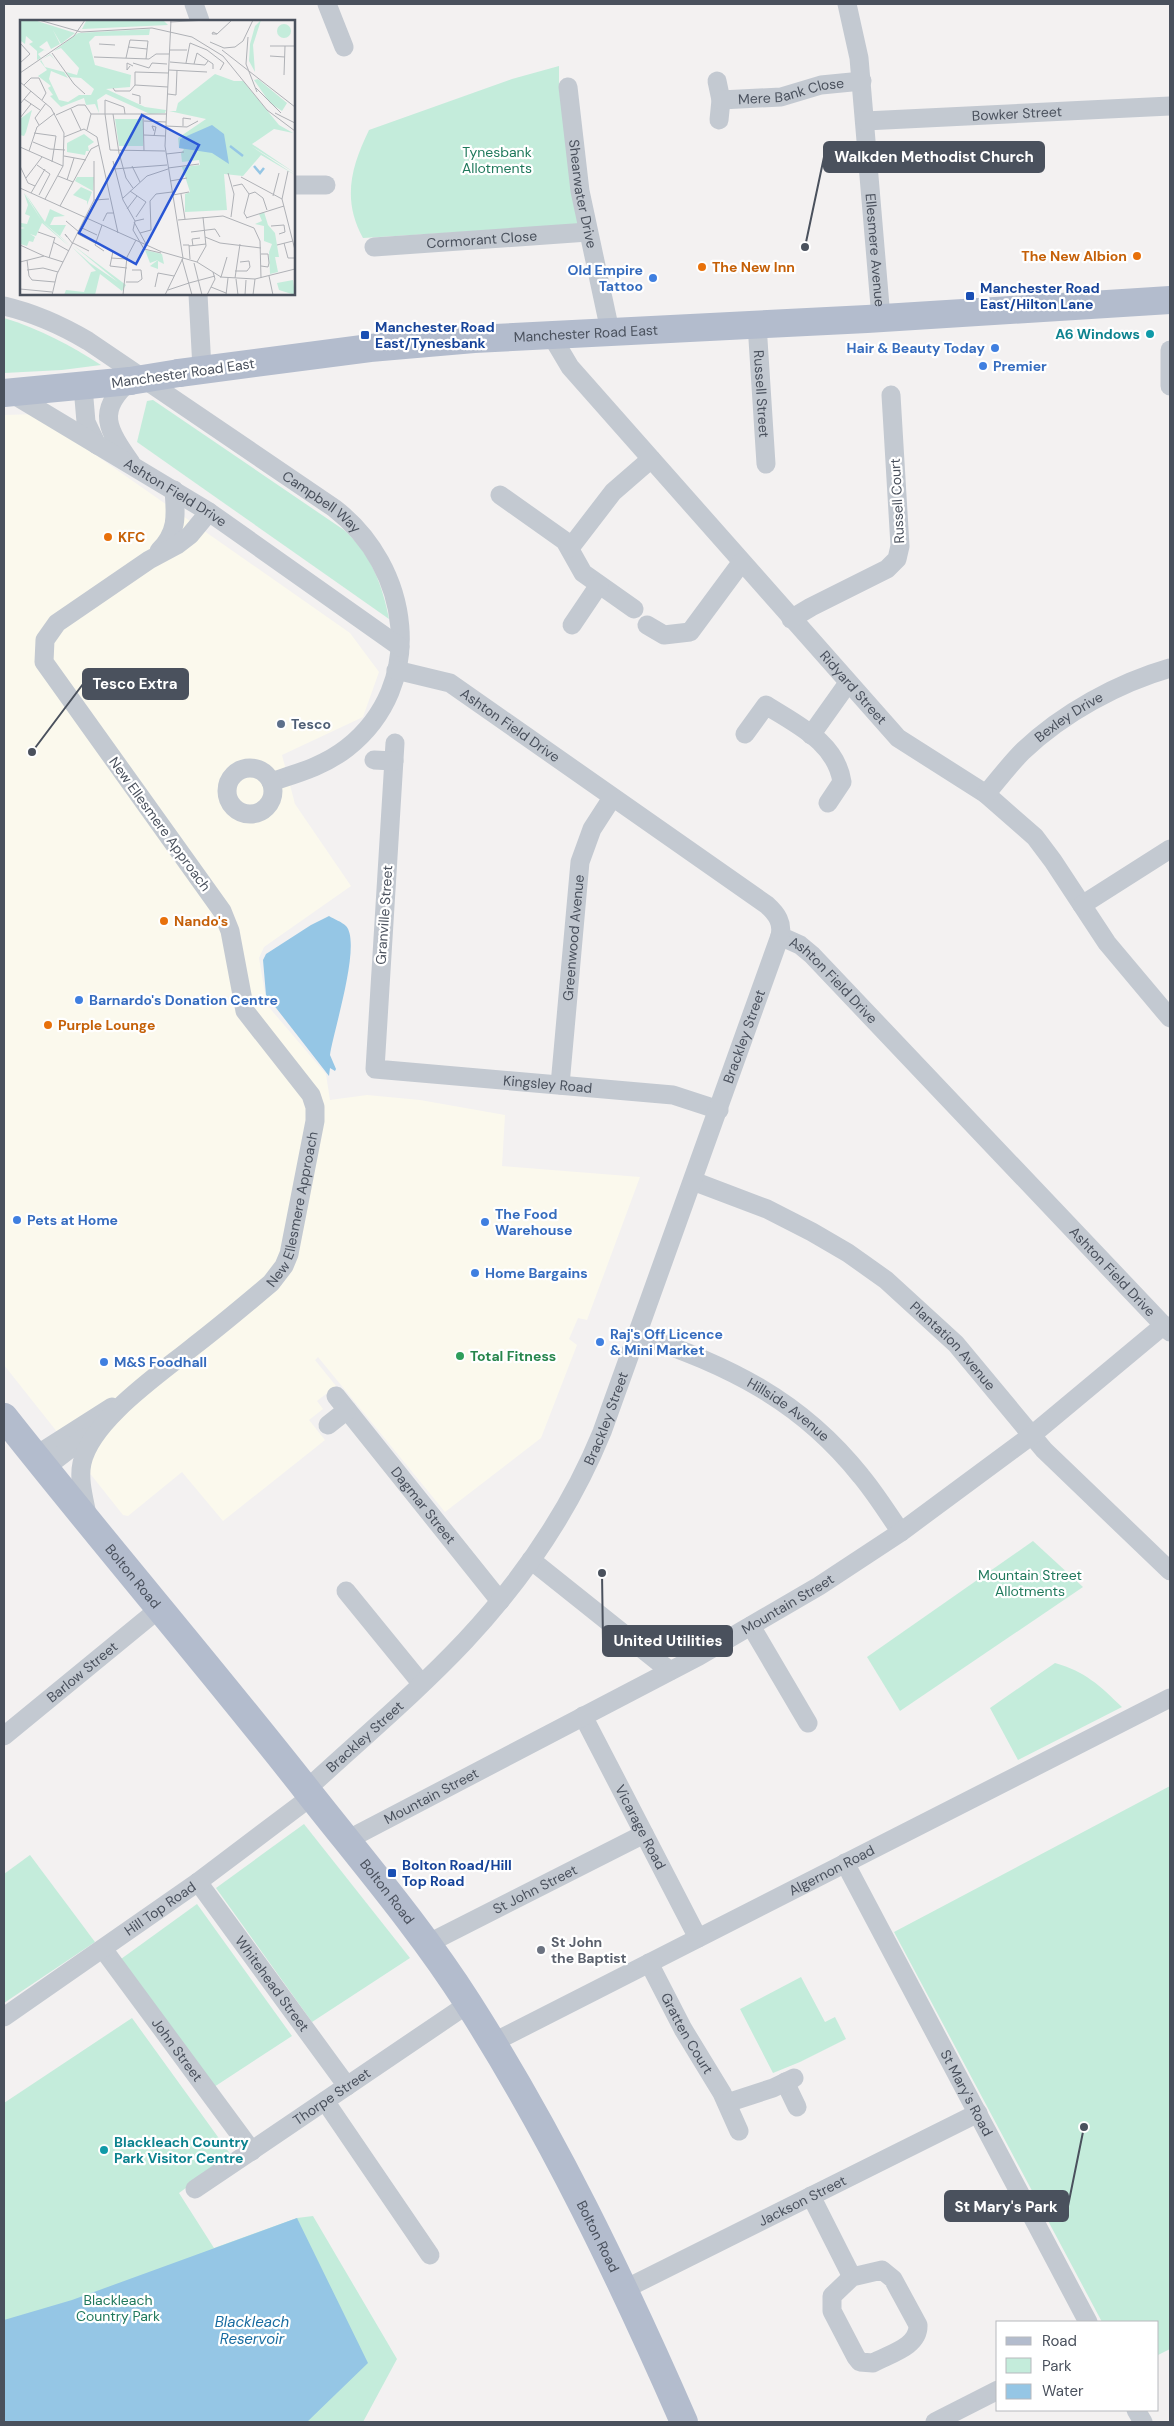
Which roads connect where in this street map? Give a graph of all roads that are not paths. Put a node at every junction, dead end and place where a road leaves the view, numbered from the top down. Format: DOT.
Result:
graph roads {
  1 [pos="194,4"];
  2 [pos="327,4"];
  3 [pos="847,4"];
  4 [pos="200,20"];
  5 [pos="344,47"];
  6 [pos="717,81"];
  7 [pos="862,81"];
  8 [pos="568,87"];
  9 [pos="721,100"];
  10 [pos="1170,106"];
  11 [pos="719,120"];
  12 [pos="865,121"];
  13 [pos="295,184"];
  14 [pos="326,184"];
  15 [pos="588,232"];
  16 [pos="374,247"];
  17 [pos="198,295"];
  18 [pos="1170,300"];
  19 [pos="4,306"];
  20 [pos="881,318"];
  21 [pos="757,324"];
  22 [pos="610,331"];
  23 [pos="551,335"];
  24 [pos="1170,350"];
  25 [pos="191,371"];
  26 [pos="123,384"];
  27 [pos="1170,386"];
  28 [pos="83,387"];
  29 [pos="7,393"];
  30 [pos="897,404"];
  31 [pos="97,445"];
  32 [pos="651,459"];
  33 [pos="766,464"];
  34 [pos="134,468"];
  35 [pos="174,490"];
  36 [pos="500,495"];
  37 [pos="209,512"];
  38 [pos="570,548"];
  39 [pos="149,560"];
  40 [pos="741,562"];
  41 [pos="599,585"];
  42 [pos="634,609"];
  43 [pos="792,620"];
  44 [pos="572,625"];
  45 [pos="647,625"];
  46 [pos="400,647"];
  47 [pos="1170,668"];
  48 [pos="396,670"];
  49 [pos="848,683"];
  50 [pos="745,734"];
  51 [pos="811,735"];
  52 [pos="374,760"];
  53 [pos="271,782"];
  54 [pos="986,794"];
  55 [pos="612,798"];
  56 [pos="828,803"];
  57 [pos="1170,849"];
  58 [pos="1082,905"];
  59 [pos="780,936"];
  60 [pos="1170,1018"];
  61 [pos="375,1069"];
  62 [pos="560,1085"];
  63 [pos="718,1110"];
  64 [pos="693,1181"];
  65 [pos="1167,1329"];
  66 [pos="638,1334"];
  67 [pos="138,1391"];
  68 [pos="4,1417"];
  69 [pos="107,1420"];
  70 [pos="328,1426"];
  71 [pos="1032,1436"];
  72 [pos="40,1462"];
  73 [pos="88,1521"];
  74 [pos="901,1532"];
  75 [pos="531,1560"];
  76 [pos="1170,1571"];
  77 [pos="346,1591"];
  78 [pos="500,1601"];
  79 [pos="160,1608"];
  80 [pos="751,1626"];
  81 [pos="670,1671"];
  82 [pos="421,1683"];
  83 [pos="1170,1698"];
  84 [pos="583,1716"];
  85 [pos="808,1724"];
  86 [pos="4,1736"];
  87 [pos="310,1793"];
  88 [pos="644,1834"];
  89 [pos="347,1840"];
  90 [pos="845,1863"];
  91 [pos="198,1882"];
  92 [pos="698,1938"];
  93 [pos="428,1944"];
  94 [pos="103,1949"];
  95 [pos="649,1963"];
  96 [pos="468,2004"];
  97 [pos="4,2017"];
  98 [pos="492,2043"];
  99 [pos="347,2086"];
  100 [pos="325,2101"];
  101 [pos="727,2103"];
  102 [pos="797,2107"];
  103 [pos="978,2113"];
  104 [pos="739,2131"];
  105 [pos="252,2150"];
  106 [pos="195,2189"];
  107 [pos="811,2196"];
  108 [pos="430,2255"];
  109 [pos="852,2277"];
  110 [pos="625,2289"];
  111 [pos="1087,2321"];
  112 [pos="996,2391"];
  113 [pos="1137,2411"];
  114 [pos="684,2422"];
  115 [pos="935,2422"];
  116 [pos="1143,2422"];
  1 -- 4 [label="street"];
  2 -- 5 [label="street"];
  3 -- 7 [label="street, Ellesmere Avenue"];
  6 -- 9 [label="street, Mere Bank Close"];
  7 -- 9 [label="street, Mere Bank Close"];
  7 -- 12 [label="street, Ellesmere Avenue"];
  8 -- 15 [label="street, Shearwater Drive"];
  9 -- 11 [label="street, Mere Bank Close"];
  10 -- 12 [label="street, Bowker Street"];
  12 -- 20 [label="street, Ellesmere Avenue"];
  13 -- 14 [label="street"];
  15 -- 16 [label="street, Cormorant Close"];
  15 -- 22 [label="street, Shearwater Drive"];
  17 -- 25 [label="street"];
  18 -- 20 [label="main road, Manchester Road East"];
  19 -- 46 [label="street, Campbell Way"];
  20 -- 21 [label="main road, Manchester Road East"];
  21 -- 22 [label="main road, Manchester Road East"];
  21 -- 33 [label="street, Russell Street"];
  22 -- 23 [label="main road, Manchester Road East"];
  23 -- 25 [label="main road, Manchester Road East"];
  23 -- 32 [label="street, Ridyard Street"];
  24 -- 27 [label="street"];
  25 -- 26 [label="main road, Manchester Road East, bridge"];
  26 -- 28 [label="main road, Manchester Road East"];
  26 -- 34 [label="street"];
  28 -- 29 [label="main road, Manchester Road East"];
  28 -- 31 [label="street"];
  29 -- 31 [label="street, Ashton Field Drive"];
  30 -- 43 [label="street, Russell Court"];
  31 -- 34 [label="street, Ashton Field Drive"];
  32 -- 38 [label="street"];
  32 -- 40 [label="street, Ridyard Street"];
  34 -- 35 [label="street, Ashton Field Drive"];
  35 -- 37 [label="street, Ashton Field Drive"];
  35 -- 39 [label="street, New Ellesmere Approach"];
  36 -- 38 [label="street"];
  37 -- 39 [label="street, New Ellesmere Approach"];
  37 -- 46 [label="street, Ashton Field Drive"];
  38 -- 41 [label="street"];
  39 -- 67 [label="street, New Ellesmere Approach"];
  40 -- 43 [label="street, Ridyard Street"];
  40 -- 45 [label="street"];
  41 -- 42 [label="street"];
  41 -- 44 [label="street"];
  43 -- 49 [label="street, Ridyard Street"];
  46 -- 48 [label="street, Campbell Way"];
  47 -- 54 [label="street, Bexley Drive"];
  48 -- 53 [label="street, Campbell Way"];
  48 -- 55 [label="street, Ashton Field Drive"];
  49 -- 51 [label="street"];
  49 -- 54 [label="street, Ridyard Street"];
  50 -- 51 [label="street"];
  51 -- 56 [label="street"];
  52 -- 61 [label="street, Granville Street"];
  54 -- 58 [label="street, Ridyard Street"];
  55 -- 59 [label="street, Ashton Field Drive"];
  55 -- 62 [label="street, Greenwood Avenue"];
  57 -- 58 [label="street"];
  58 -- 60 [label="street, Ridyard Street"];
  59 -- 63 [label="street, Brackley Street"];
  59 -- 65 [label="street, Ashton Field Drive"];
  61 -- 62 [label="street, Kingsley Road"];
  62 -- 63 [label="street, Kingsley Road"];
  63 -- 64 [label="street, Brackley Street"];
  64 -- 66 [label="street, Brackley Street"];
  64 -- 71 [label="street, Plantation Avenue"];
  65 -- 71 [label="street, Mountain Street"];
  66 -- 74 [label="street, Hillside Avenue"];
  66 -- 75 [label="street, Brackley Street"];
  67 -- 69 [label="street, New Ellesmere Approach"];
  67 -- 72 [label="street, New Ellesmere Approach"];
  68 -- 72 [label="main road, Bolton Road"];
  69 -- 72 [label="street, New Ellesmere Approach"];
  69 -- 73 [label="street, New Ellesmere Approach"];
  70 -- 78 [label="street, Dagmar Street"];
  71 -- 74 [label="street, Mountain Street"];
  71 -- 76 [label="street, Plantation Avenue"];
  72 -- 73 [label="main road, Bolton Road"];
  73 -- 79 [label="main road, Bolton Road"];
  74 -- 80 [label="street, Mountain Street"];
  75 -- 78 [label="street, Brackley Street"];
  75 -- 81 [label="street"];
  77 -- 82 [label="street"];
  78 -- 82 [label="street, Brackley Street"];
  79 -- 86 [label="street, Barlow Street"];
  79 -- 87 [label="main road, Bolton Road"];
  80 -- 81 [label="street, Mountain Street"];
  80 -- 85 [label="street"];
  81 -- 84 [label="street, Mountain Street"];
  82 -- 87 [label="street, Brackley Street"];
  83 -- 90 [label="street, Algernon Road"];
  84 -- 88 [label="street, Vicarage Road"];
  84 -- 89 [label="street, Mountain Street"];
  87 -- 89 [label="main road, Bolton Road"];
  87 -- 91 [label="street, Hill Top Road"];
  88 -- 92 [label="street, Vicarage Road"];
  88 -- 93 [label="street, St John Street"];
  89 -- 93 [label="main road, Bolton Road"];
  90 -- 92 [label="street, Algernon Road"];
  90 -- 103 [label="street, St Mary's Road"];
  91 -- 94 [label="street, Hill Top Road"];
  91 -- 99 [label="street, Whitehead Street"];
  92 -- 95 [label="street, Algernon Road"];
  93 -- 96 [label="main road, Bolton Road"];
  94 -- 97 [label="street, Hill Top Road"];
  94 -- 105 [label="street, John Street"];
  95 -- 98 [label="street, Algernon Road"];
  95 -- 101 [label="street, Gratten Court"];
  96 -- 98 [label="main road, Bolton Road"];
  96 -- 99 [label="street, Thorpe Street"];
  98 -- 110 [label="main road, Bolton Road"];
  99 -- 100 [label="street, Thorpe Street"];
  100 -- 105 [label="street, Thorpe Street"];
  100 -- 108 [label="street"];
  101 -- 102 [label="street"];
  101 -- 104 [label="street, Gratten Court"];
  103 -- 107 [label="street, Jackson Street"];
  103 -- 111 [label="street, St Mary's Road"];
  105 -- 106 [label="street, Thorpe Street"];
  107 -- 109 [label="street"];
  107 -- 110 [label="street, Jackson Street"];
  109 -- 109 [label="street"];
  110 -- 114 [label="main road, Bolton Road"];
  112 -- 115 [label="street"];
  113 -- 116 [label="street"];
}
